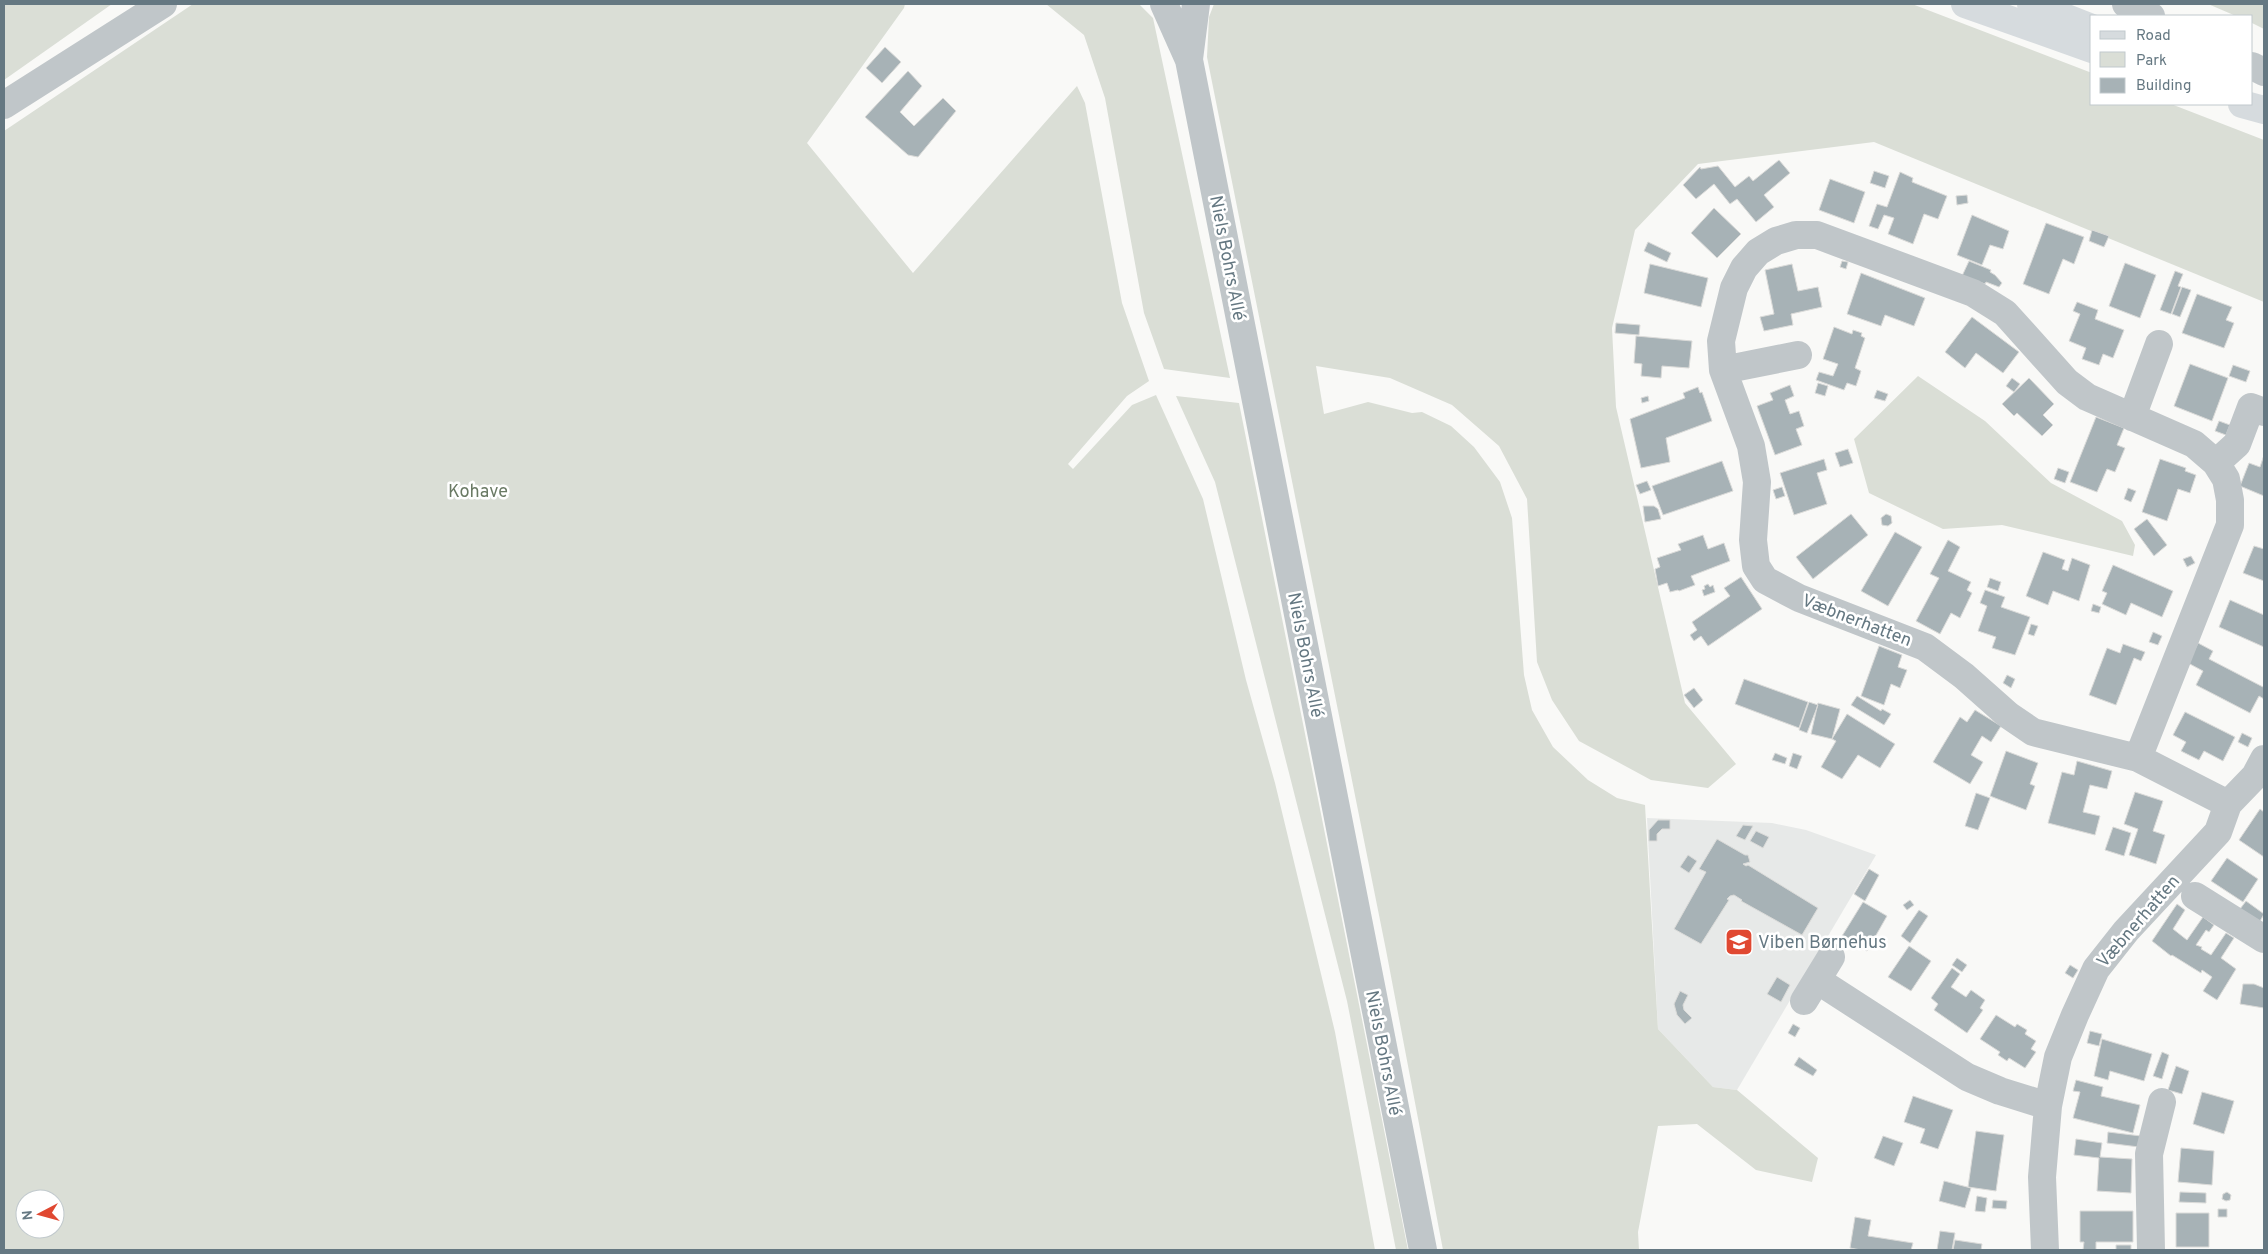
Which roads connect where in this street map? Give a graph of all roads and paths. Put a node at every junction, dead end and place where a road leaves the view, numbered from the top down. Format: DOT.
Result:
graph roads {
  1 [pos="163,4"];
  2 [pos="1164,4"];
  3 [pos="1196,4"];
  4 [pos="1965,4"];
  5 [pos="2031,4"];
  6 [pos="2126,4"];
  7 [pos="2149,15"];
  8 [pos="2090,27"];
  9 [pos="2090,49"];
  10 [pos="1189,60"];
  11 [pos="4,105"];
  12 [pos="2246,105"];
  13 [pos="2264,110"];
  14 [pos="2159,344"];
  15 [pos="1798,355"];
  16 [pos="1723,370"];
  17 [pos="2264,412"];
  18 [pos="2132,417"];
  19 [pos="2216,463"];
  20 [pos="2138,758"];
  21 [pos="2264,759"];
  22 [pos="2228,804"];
  23 [pos="2195,896"];
  24 [pos="2264,939"];
  25 [pos="1831,957"];
  26 [pos="2162,1102"];
  27 [pos="2048,1106"];
  28 [pos="1423,1250"];
  29 [pos="2045,1250"];
  30 [pos="2151,1250"];
  1 -- 11 [label="street"];
  2 -- 10 [label="street, Niels Bohrs Allé"];
  3 -- 10 [label="street, Niels Bohrs Allé"];
  4 -- 9 [label="main road"];
  5 -- 8 [label="main road"];
  6 -- 7 [label="street"];
  10 -- 28 [label="street, Niels Bohrs Allé"];
  12 -- 13 [label="main road"];
  14 -- 18 [label="street"];
  15 -- 16 [label="street"];
  16 -- 18 [label="street, Væbnerhatten"];
  16 -- 20 [label="street, Væbnerhatten"];
  17 -- 19 [label="street"];
  18 -- 19 [label="street, Væbnerhatten"];
  19 -- 20 [label="street, Væbnerhatten"];
  20 -- 22 [label="street, Væbnerhatten"];
  21 -- 22 [label="street, Væbnerhatten"];
  22 -- 27 [label="street, Væbnerhatten"];
  23 -- 24 [label="street, Væbnerhatten"];
  25 -- 27 [label="street"];
  26 -- 30 [label="street"];
  27 -- 29 [label="street, Væbnerhatten"];
}
